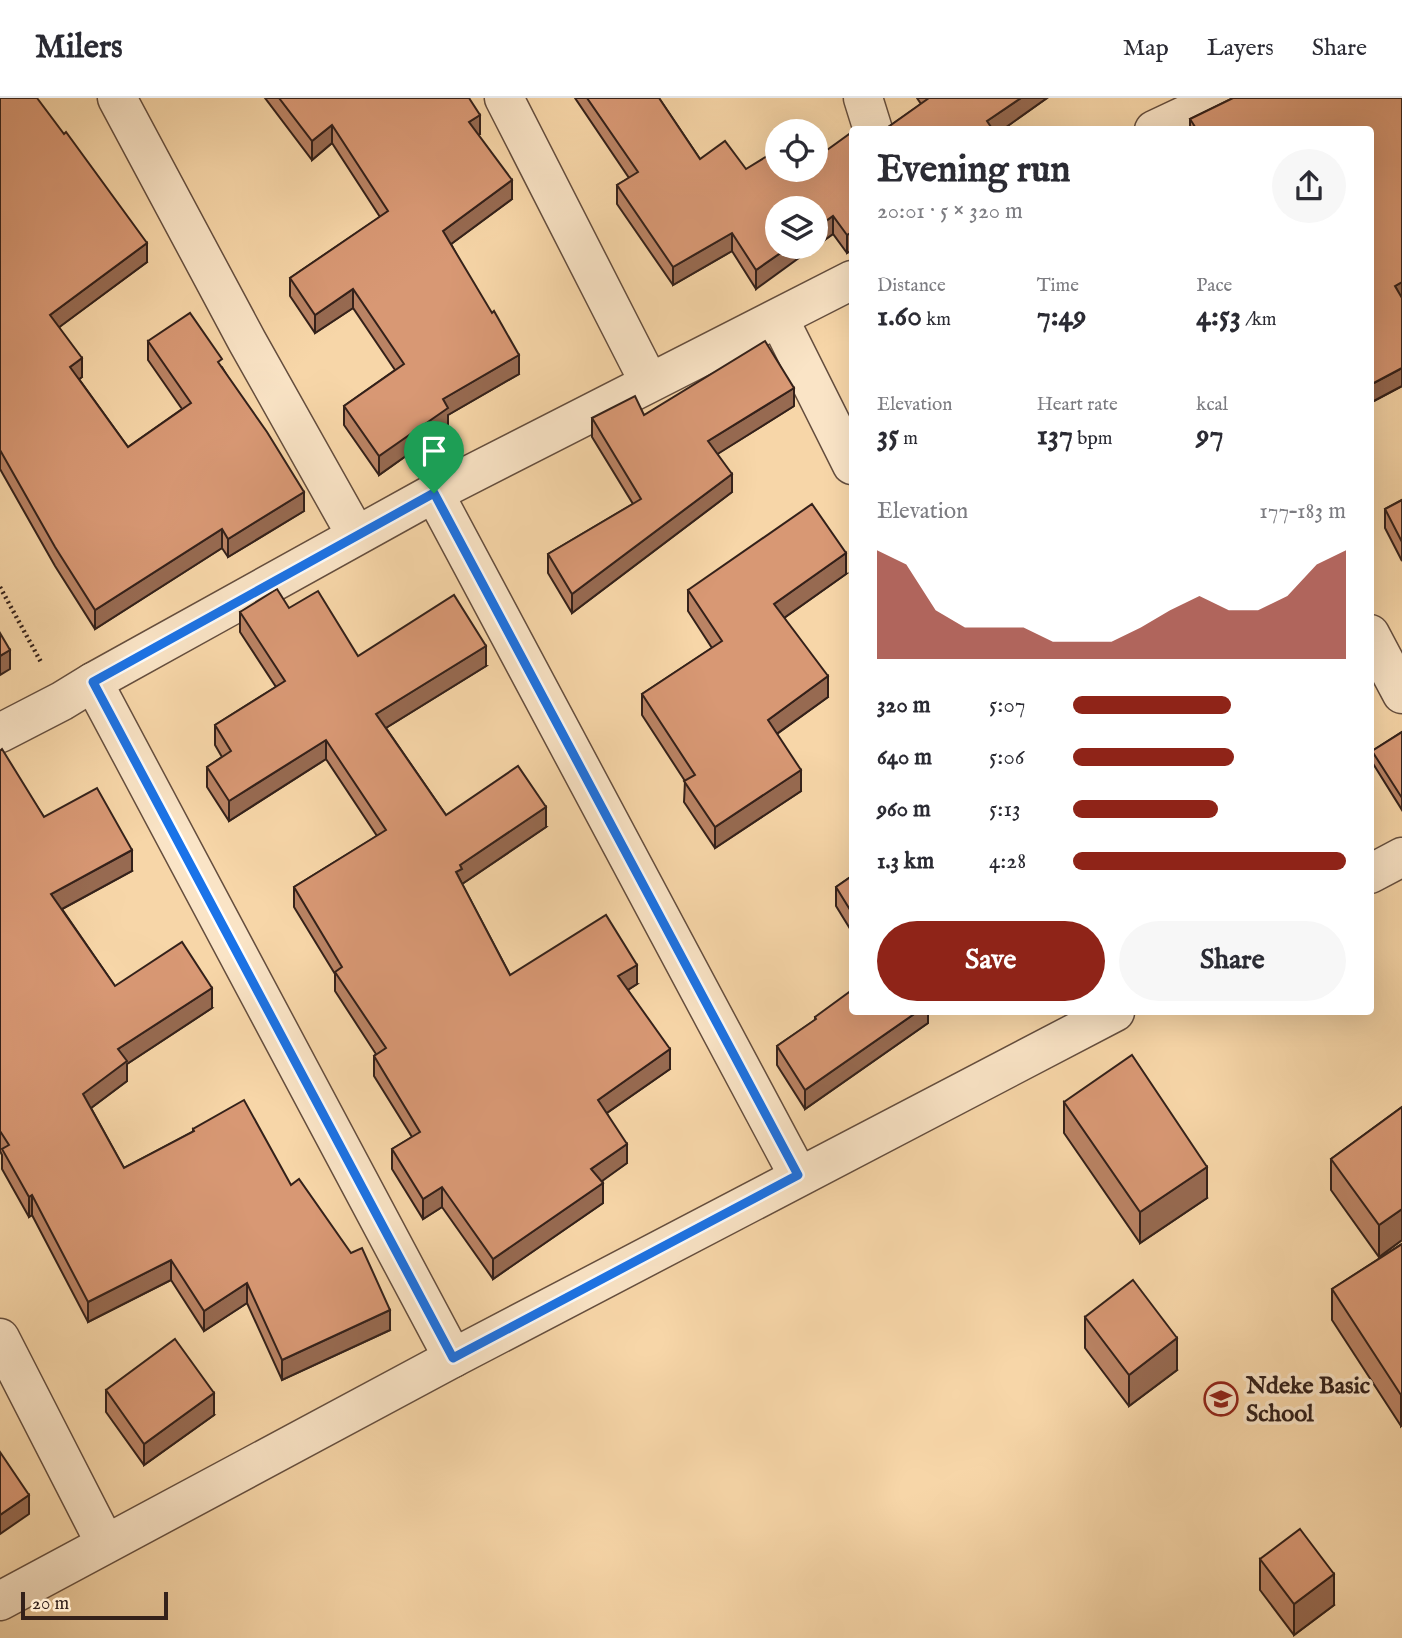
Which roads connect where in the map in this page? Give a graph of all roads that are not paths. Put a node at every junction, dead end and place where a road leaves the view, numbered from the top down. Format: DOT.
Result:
graph roads {
  1 [pos="117,98"];
  2 [pos="504,98"];
  3 [pos="863,98"];
  4 [pos="1222,98"];
  5 [pos="872,126"];
  6 [pos="1162,126"];
  7 [pos="849,282"];
  8 [pos="779,319"];
  9 [pos="649,383"];
  10 [pos="849,459"];
  11 [pos="434,493"];
  12 [pos="356,535"];
  13 [pos="1374,642"];
  14 [pos="78,691"];
  15 [pos="1402,694"];
  16 [pos="0,733"];
  17 [pos="1402,857"];
  18 [pos="1374,872"];
  19 [pos="1109,1015"];
  20 [pos="798,1175"];
  21 [pos="0,1338"];
  22 [pos="453,1358"];
  23 [pos="104,1543"];
  24 [pos="0,1601"];
  1 -- 12 [label="street"];
  2 -- 9 [label="street"];
  3 -- 5 [label="street"];
  4 -- 6 [label="street"];
  7 -- 8 [label="street"];
  8 -- 9 [label="street"];
  8 -- 10 [label="street"];
  9 -- 11 [label="street"];
  11 -- 12 [label="street"];
  11 -- 20 [label="street"];
  12 -- 14 [label="street"];
  13 -- 15 [label="street"];
  14 -- 16 [label="street"];
  14 -- 22 [label="street"];
  17 -- 18 [label="street"];
  19 -- 20 [label="street"];
  20 -- 22 [label="street"];
  21 -- 23 [label="street"];
  22 -- 23 [label="street"];
  23 -- 24 [label="street"];
}
